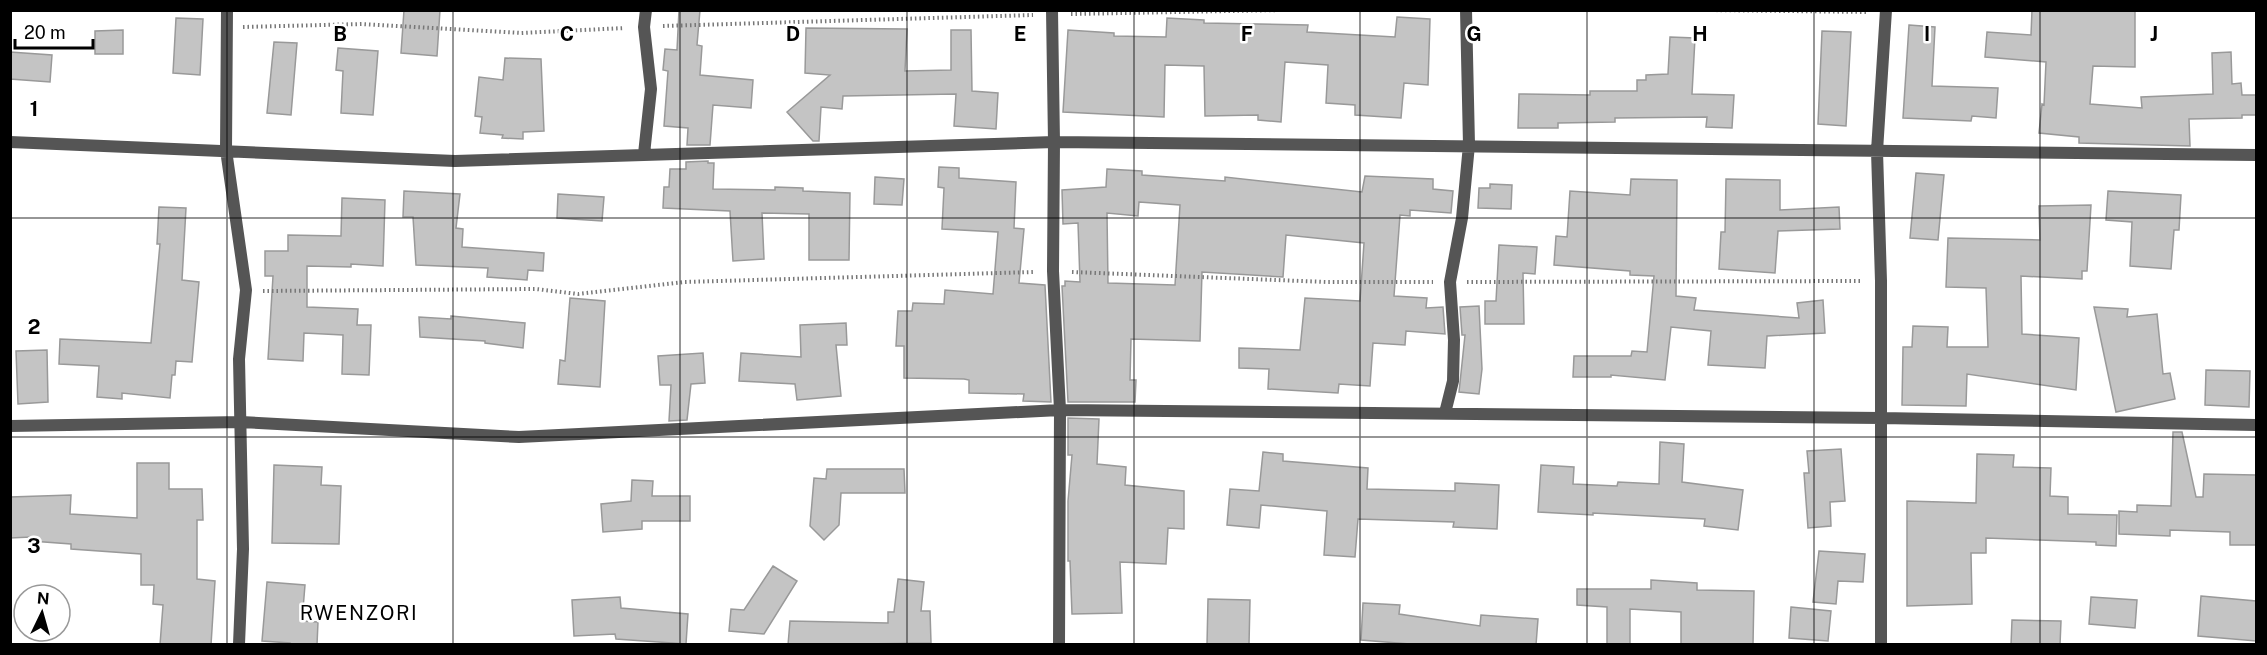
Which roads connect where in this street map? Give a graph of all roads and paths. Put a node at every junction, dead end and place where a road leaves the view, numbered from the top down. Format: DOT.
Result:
graph roads {
  1 [pos="227,10"];
  2 [pos="646,10"];
  3 [pos="1283,10"];
  4 [pos="1466,10"];
  5 [pos="1707,10"];
  6 [pos="1052,12"];
  7 [pos="1886,12"];
  8 [pos="644,27"];
  9 [pos="228,28"];
  10 [pos="10,142"];
  11 [pos="1054,142"];
  12 [pos="1469,145"];
  13 [pos="226,150"];
  14 [pos="1877,151"];
  15 [pos="644,154"];
  16 [pos="2256,155"];
  17 [pos="1053,271"];
  18 [pos="1881,280"];
  19 [pos="1450,282"];
  20 [pos="246,290"];
  21 [pos="1060,410"];
  22 [pos="1445,413"];
  23 [pos="1881,418"];
  24 [pos="241,422"];
  25 [pos="2256,424"];
  26 [pos="10,426"];
  27 [pos="239,645"];
  28 [pos="1059,645"];
  29 [pos="1881,645"];
  1 -- 9 [label="street"];
  2 -- 8 [label="street"];
  3 -- 6 [label="path"];
  4 -- 12 [label="street"];
  5 -- 7 [label="path"];
  6 -- 8 [label="path"];
  6 -- 11 [label="street"];
  7 -- 14 [label="street"];
  8 -- 9 [label="path"];
  8 -- 15 [label="street"];
  9 -- 13 [label="street"];
  10 -- 13 [label="street"];
  11 -- 12 [label="street"];
  11 -- 15 [label="street"];
  11 -- 17 [label="street"];
  12 -- 14 [label="street"];
  12 -- 19 [label="street"];
  13 -- 15 [label="street"];
  13 -- 20 [label="street"];
  14 -- 16 [label="street"];
  14 -- 18 [label="street"];
  17 -- 19 [label="path"];
  17 -- 20 [label="path"];
  17 -- 21 [label="street"];
  18 -- 19 [label="path"];
  18 -- 23 [label="street"];
  19 -- 22 [label="street"];
  20 -- 24 [label="street"];
  21 -- 22 [label="street"];
  21 -- 24 [label="street"];
  21 -- 28 [label="street"];
  22 -- 23 [label="street"];
  23 -- 25 [label="street"];
  23 -- 29 [label="street"];
  24 -- 26 [label="street"];
  24 -- 27 [label="street"];
}
